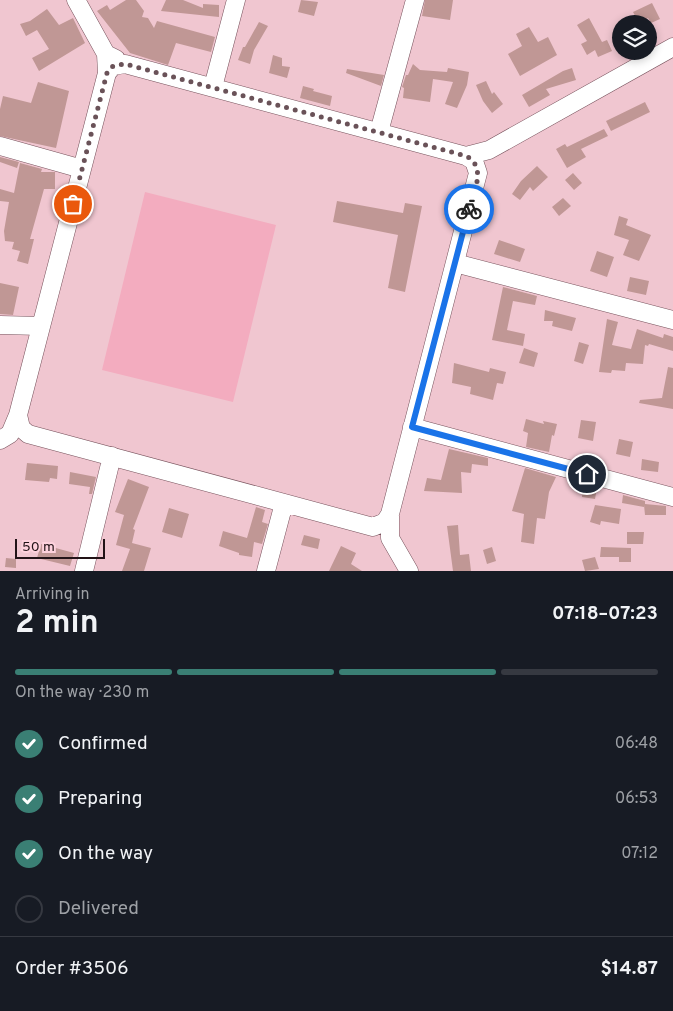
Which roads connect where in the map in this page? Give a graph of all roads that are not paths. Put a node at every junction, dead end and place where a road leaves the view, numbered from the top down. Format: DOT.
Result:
graph roads {
  1 [pos="76,0"];
  2 [pos="236,0"];
  3 [pos="415,0"];
  4 [pos="673,47"];
  5 [pos="106,54"];
  6 [pos="125,64"];
  7 [pos="107,73"];
  8 [pos="213,88"];
  9 [pos="379,132"];
  10 [pos="0,146"];
  11 [pos="489,150"];
  12 [pos="466,156"];
  13 [pos="82,169"];
  14 [pos="478,174"];
  15 [pos="455,263"];
  16 [pos="673,320"];
  17 [pos="0,325"];
  18 [pos="41,326"];
  19 [pos="18,416"];
  20 [pos="412,427"];
  21 [pos="28,434"];
  22 [pos="5,437"];
  23 [pos="112,456"];
  24 [pos="673,497"];
  25 [pos="284,503"];
  26 [pos="390,514"];
  27 [pos="374,527"];
  28 [pos="390,538"];
  29 [pos="84,571"];
  30 [pos="266,571"];
  31 [pos="409,571"];
  1 -- 5 [label="street"];
  2 -- 8 [label="street"];
  3 -- 9 [label="street"];
  4 -- 11 [label="street"];
  5 -- 6 [label="street"];
  5 -- 7 [label="street"];
  6 -- 7 [label="street"];
  6 -- 8 [label="street"];
  7 -- 13 [label="street"];
  8 -- 9 [label="street"];
  9 -- 12 [label="street"];
  10 -- 13 [label="street"];
  11 -- 12 [label="street"];
  11 -- 14 [label="street"];
  12 -- 14 [label="street"];
  13 -- 18 [label="street"];
  14 -- 15 [label="street"];
  15 -- 16 [label="street"];
  15 -- 20 [label="street"];
  17 -- 18 [label="street"];
  18 -- 19 [label="street"];
  19 -- 21 [label="street"];
  19 -- 22 [label="street"];
  20 -- 24 [label="street"];
  20 -- 26 [label="street"];
  21 -- 22 [label="street"];
  21 -- 23 [label="street"];
  23 -- 25 [label="street"];
  23 -- 29 [label="street"];
  25 -- 27 [label="street"];
  25 -- 30 [label="street"];
  26 -- 27 [label="street"];
  26 -- 28 [label="street"];
  27 -- 28 [label="street"];
  28 -- 31 [label="street"];
}
